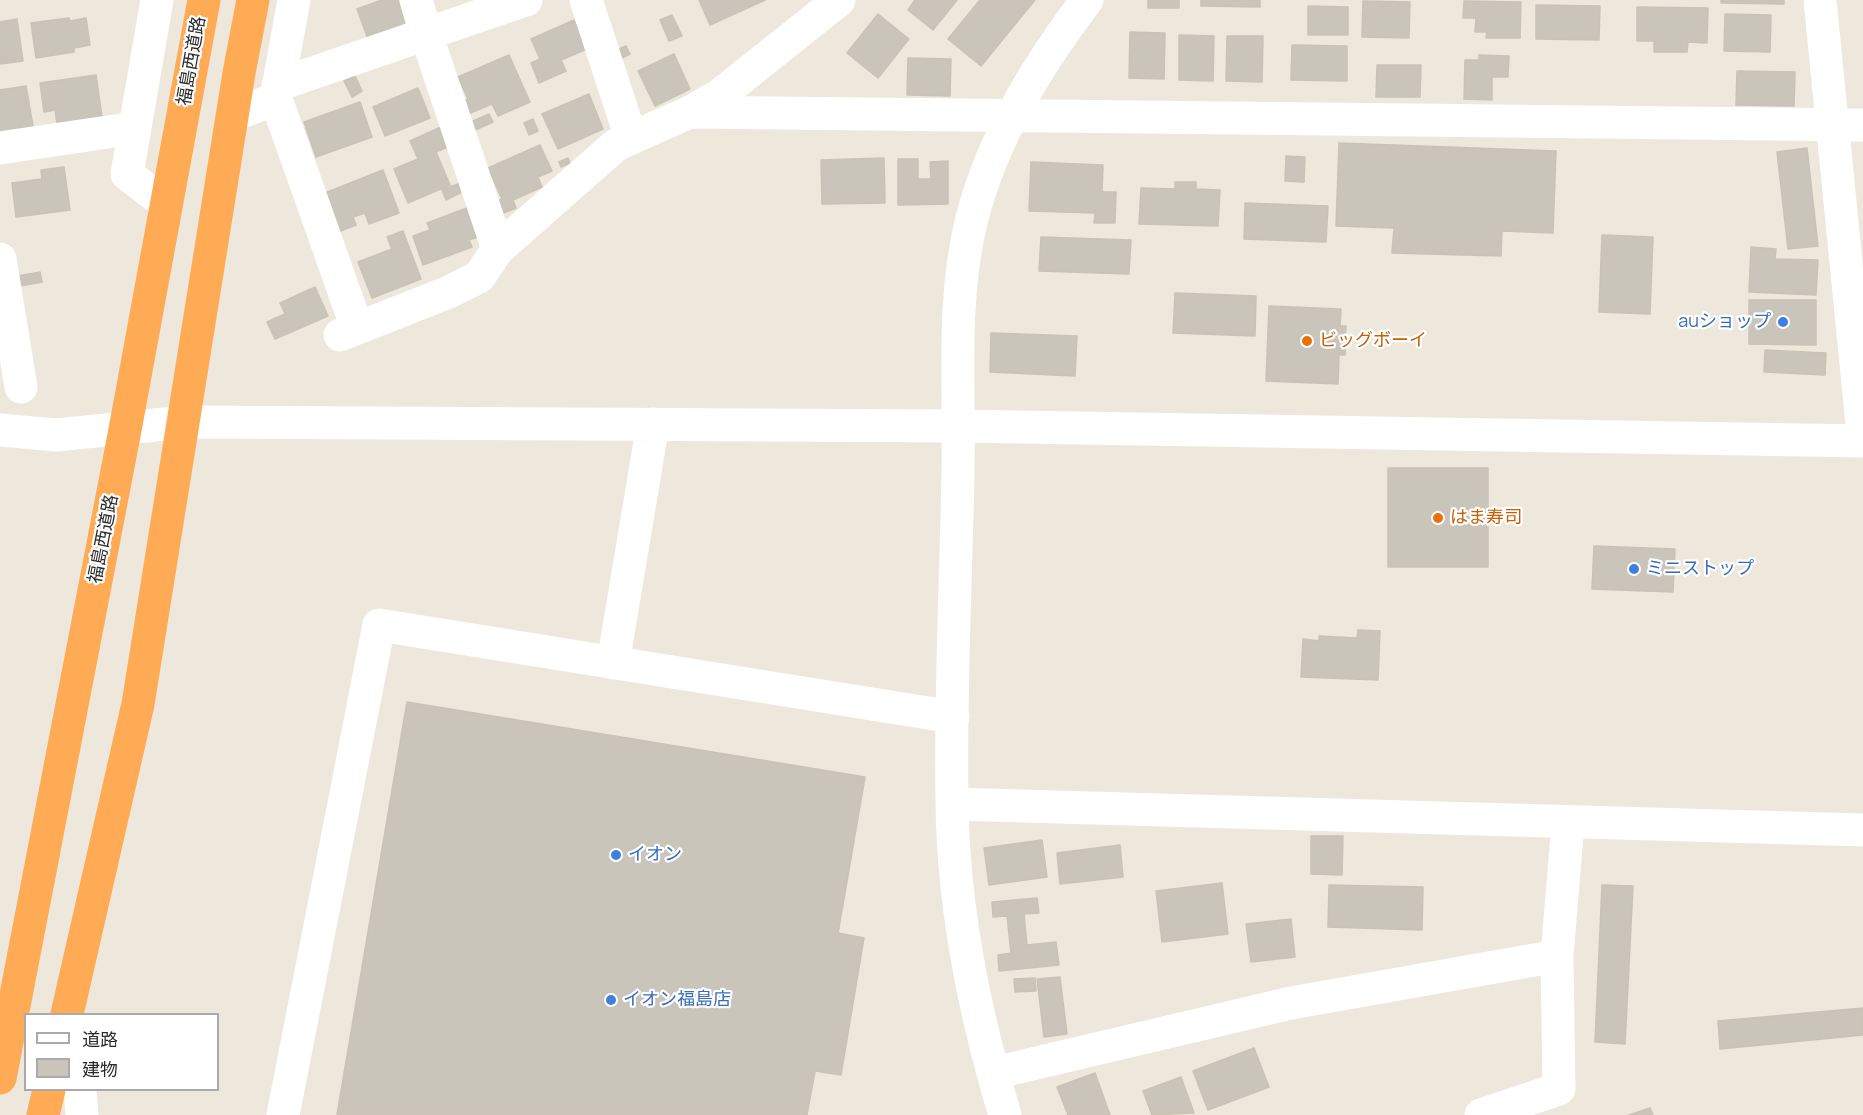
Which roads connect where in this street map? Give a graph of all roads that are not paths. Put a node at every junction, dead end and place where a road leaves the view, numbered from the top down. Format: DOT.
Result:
graph roads {
  1 [pos="157,0"];
  2 [pos="204,0"];
  3 [pos="253,0"];
  4 [pos="294,0"];
  5 [pos="416,0"];
  6 [pos="526,0"];
  7 [pos="586,0"];
  8 [pos="839,0"];
  9 [pos="1088,0"];
  10 [pos="1820,0"];
  11 [pos="426,34"];
  12 [pos="277,92"];
  13 [pos="690,112"];
  14 [pos="232,116"];
  15 [pos="1010,116"];
  16 [pos="1848,125"];
  17 [pos="135,128"];
  18 [pos="632,138"];
  19 [pos="0,148"];
  20 [pos="166,204"];
  21 [pos="498,249"];
  22 [pos="0,259"];
  23 [pos="21,387"];
  24 [pos="185,422"];
  25 [pos="653,424"];
  26 [pos="960,426"];
  27 [pos="0,430"];
  28 [pos="125,430"];
  29 [pos="1863,434"];
  30 [pos="1863,441"];
  31 [pos="613,663"];
  32 [pos="953,717"];
  33 [pos="952,804"];
  34 [pos="1568,823"];
  35 [pos="1863,830"];
  36 [pos="1557,956"];
  37 [pos="66,1013"];
  38 [pos="993,1073"];
  39 [pos="0,1078"];
  40 [pos="49,1091"];
  41 [pos="80,1091"];
  42 [pos="43,1115"];
  43 [pos="82,1115"];
  44 [pos="282,1115"];
  45 [pos="1005,1115"];
  46 [pos="1481,1115"];
  1 -- 17 [label="street"];
  2 -- 20 [label="highway, 福島西道路"];
  3 -- 14 [label="highway"];
  4 -- 12 [label="street"];
  5 -- 11 [label="street"];
  6 -- 11 [label="street"];
  7 -- 18 [label="street"];
  8 -- 13 [label="street"];
  9 -- 15 [label="street"];
  10 -- 16 [label="street"];
  11 -- 12 [label="street"];
  11 -- 21 [label="street"];
  12 -- 14 [label="street"];
  12 -- 21 [label="street"];
  13 -- 15 [label="street"];
  13 -- 18 [label="street"];
  14 -- 24 [label="highway"];
  15 -- 16 [label="street"];
  15 -- 26 [label="street"];
  16 -- 29 [label="street"];
  17 -- 19 [label="street"];
  17 -- 20 [label="street"];
  18 -- 21 [label="street"];
  20 -- 28 [label="highway, 福島西道路"];
  22 -- 23 [label="street"];
  24 -- 25 [label="street"];
  24 -- 28 [label="street"];
  24 -- 37 [label="highway"];
  25 -- 26 [label="street"];
  25 -- 31 [label="street"];
  26 -- 30 [label="street"];
  26 -- 32 [label="street"];
  27 -- 28 [label="street"];
  28 -- 39 [label="highway, 福島西道路"];
  31 -- 32 [label="street"];
  31 -- 44 [label="street"];
  32 -- 33 [label="street"];
  33 -- 34 [label="street"];
  33 -- 38 [label="street"];
  34 -- 35 [label="street"];
  34 -- 36 [label="street"];
  36 -- 38 [label="street"];
  36 -- 46 [label="street"];
  38 -- 45 [label="street"];
  40 -- 42 [label="highway"];
  41 -- 43 [label="street"];
}
